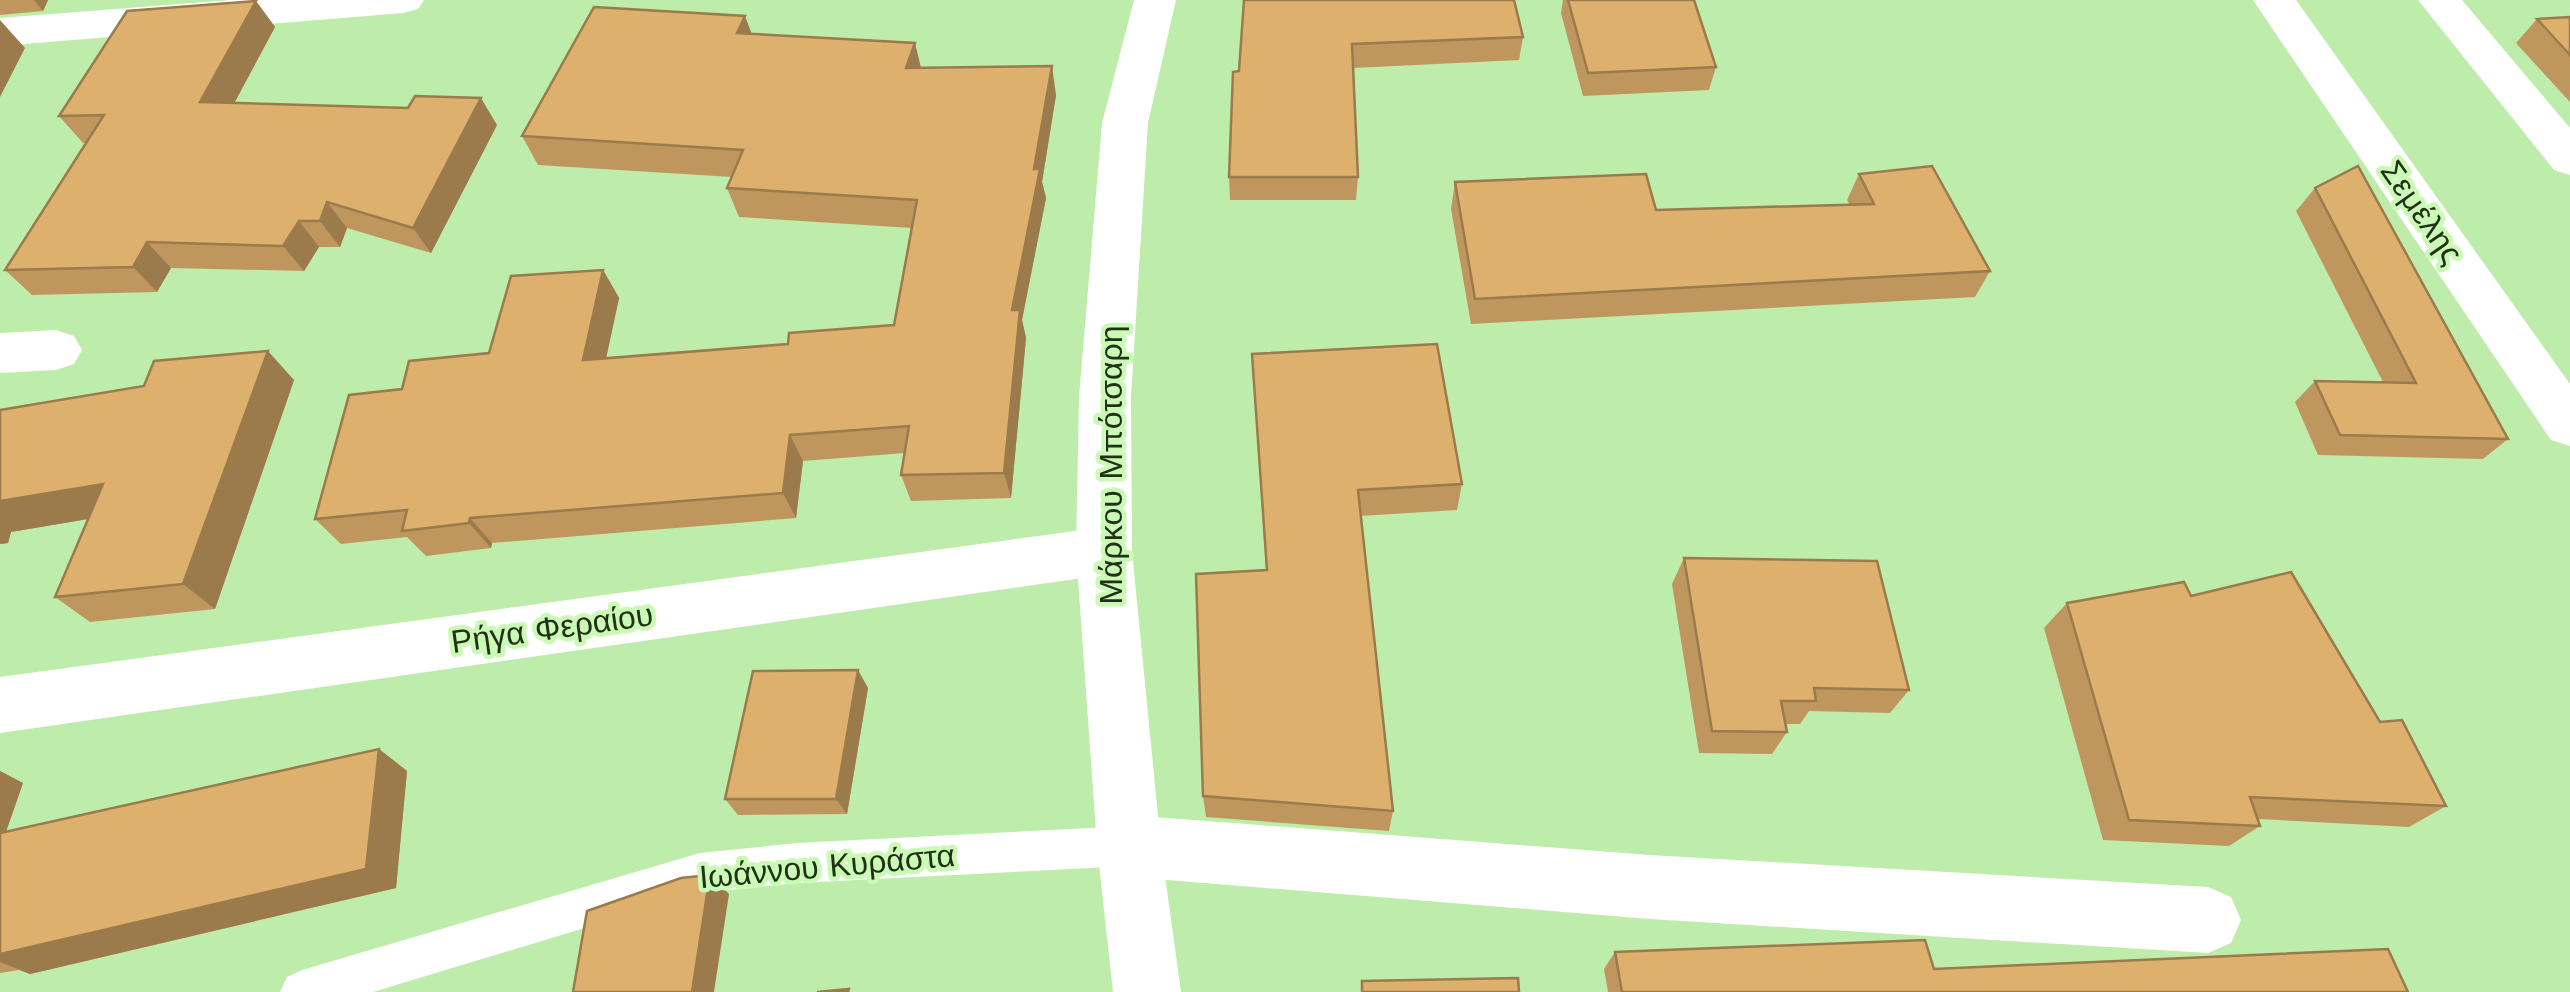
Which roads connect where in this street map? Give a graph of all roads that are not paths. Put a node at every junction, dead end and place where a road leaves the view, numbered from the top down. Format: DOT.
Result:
graph roads {
  1 [pos="403,0"];
  2 [pos="1155,0"];
  3 [pos="2274,0"];
  4 [pos="2438,0"];
  5 [pos="0,32"];
  6 [pos="2570,159"];
  7 [pos="56,350"];
  8 [pos="0,353"];
  9 [pos="2570,425"];
  10 [pos="1104,551"];
  11 [pos="0,704"];
  12 [pos="1128,846"];
  13 [pos="2208,920"];
  14 [pos="302,992"];
  15 [pos="1147,992"];
  1 -- 5 [label="street"];
  2 -- 10 [label="street, Μάρκου Μπότσαρη"];
  3 -- 9 [label="street, Σεμέλης"];
  4 -- 6 [label="street"];
  7 -- 8 [label="street"];
  10 -- 11 [label="street, Ρήγα Φεραίου"];
  10 -- 12 [label="street, Μάρκου Μπότσαρη"];
  12 -- 13 [label="street"];
  12 -- 14 [label="lane, Ιωάννου Κυράστα"];
  12 -- 15 [label="street, Μάρκου Μπότσαρη"];
}
